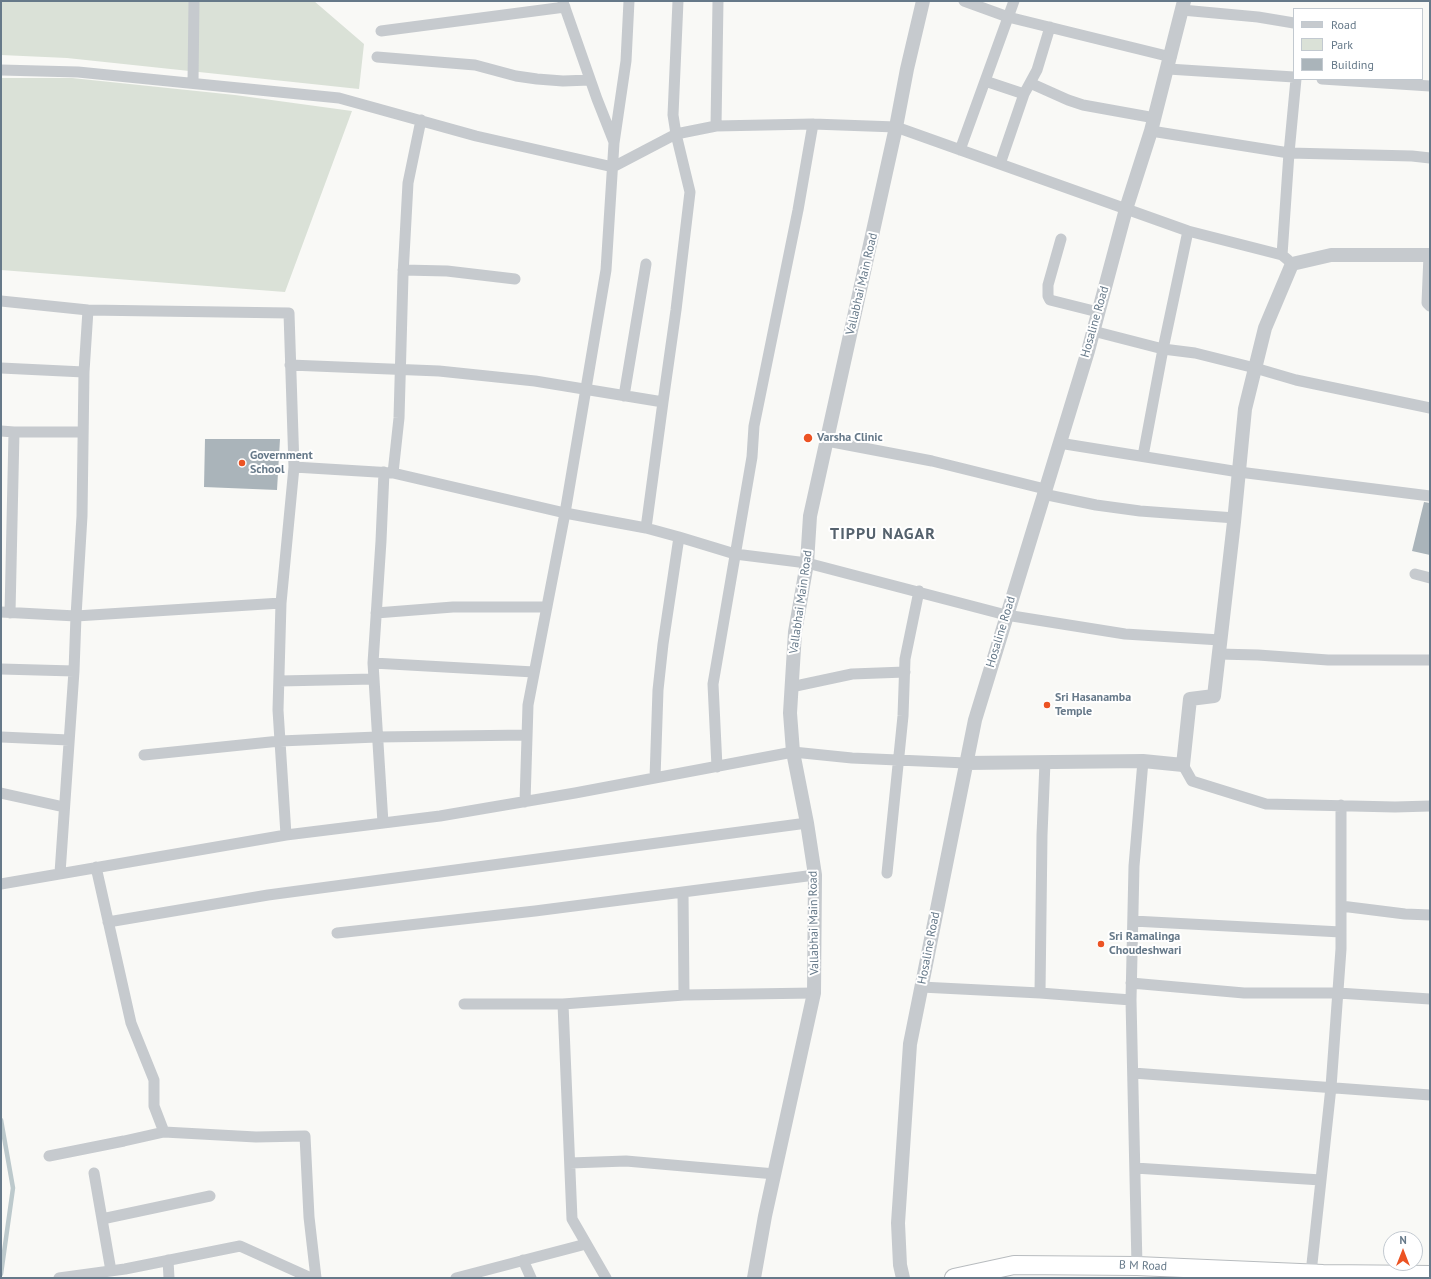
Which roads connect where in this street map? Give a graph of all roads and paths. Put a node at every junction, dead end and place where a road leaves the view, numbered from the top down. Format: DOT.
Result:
graph roads {
  1 [pos="194,1"];
  2 [pos="629,1"];
  3 [pos="678,1"];
  4 [pos="718,1"];
  5 [pos="923,1"];
  6 [pos="964,1"];
  7 [pos="1014,1"];
  8 [pos="564,4"];
  9 [pos="1183,5"];
  10 [pos="1008,17"];
  11 [pos="1293,23"];
  12 [pos="1050,27"];
  13 [pos="381,31"];
  14 [pos="377,57"];
  15 [pos="1169,63"];
  16 [pos="1,70"];
  17 [pos="1293,78"];
  18 [pos="590,80"];
  19 [pos="1295,80"];
  20 [pos="1370,80"];
  21 [pos="985,81"];
  22 [pos="193,83"];
  23 [pos="1030,83"];
  24 [pos="1430,86"];
  25 [pos="1024,94"];
  26 [pos="421,120"];
  27 [pos="813,124"];
  28 [pos="1153,125"];
  29 [pos="716,126"];
  30 [pos="896,127"];
  31 [pos="676,134"];
  32 [pos="614,143"];
  33 [pos="960,150"];
  34 [pos="1289,153"];
  35 [pos="1430,158"];
  36 [pos="1000,164"];
  37 [pos="613,166"];
  38 [pos="1126,209"];
  39 [pos="1188,231"];
  40 [pos="1060,240"];
  41 [pos="1429,255"];
  42 [pos="1287,259"];
  43 [pos="646,264"];
  44 [pos="403,270"];
  45 [pos="515,279"];
  46 [pos="1,301"];
  47 [pos="1430,306"];
  48 [pos="88,310"];
  49 [pos="1098,312"];
  50 [pos="1093,332"];
  51 [pos="1163,349"];
  52 [pos="290,365"];
  53 [pos="1,368"];
  54 [pos="1255,368"];
  55 [pos="401,370"];
  56 [pos="84,372"];
  57 [pos="585,389"];
  58 [pos="624,396"];
  59 [pos="663,402"];
  60 [pos="1430,408"];
  61 [pos="1,431"];
  62 [pos="14,432"];
  63 [pos="83,432"];
  64 [pos="827,441"];
  65 [pos="1059,443"];
  66 [pos="1143,456"];
  67 [pos="294,467"];
  68 [pos="1239,472"];
  69 [pos="388,473"];
  70 [pos="1044,491"];
  71 [pos="1430,496"];
  72 [pos="565,513"];
  73 [pos="1235,518"];
  74 [pos="646,528"];
  75 [pos="6,532"];
  76 [pos="679,537"];
  77 [pos="735,554"];
  78 [pos="807,563"];
  79 [pos="1415,574"];
  80 [pos="1430,578"];
  81 [pos="919,591"];
  82 [pos="281,603"];
  83 [pos="547,607"];
  84 [pos="5,612"];
  85 [pos="376,613"];
  86 [pos="1006,615"];
  87 [pos="76,616"];
  88 [pos="1220,640"];
  89 [pos="1218,654"];
  90 [pos="1430,660"];
  91 [pos="373,663"];
  92 [pos="1,669"];
  93 [pos="74,671"];
  94 [pos="534,672"];
  95 [pos="905,672"];
  96 [pos="374,679"];
  97 [pos="279,682"];
  98 [pos="792,687"];
  99 [pos="527,735"];
  100 [pos="1,737"];
  101 [pos="378,738"];
  102 [pos="69,740"];
  103 [pos="280,741"];
  104 [pos="793,752"];
  105 [pos="144,755"];
  106 [pos="899,760"];
  107 [pos="1143,761"];
  108 [pos="1045,762"];
  109 [pos="966,763"];
  110 [pos="1183,765"];
  111 [pos="717,767"];
  112 [pos="655,778"];
  113 [pos="1,793"];
  114 [pos="525,802"];
  115 [pos="1341,805"];
  116 [pos="1430,806"];
  117 [pos="64,807"];
  118 [pos="383,823"];
  119 [pos="807,823"];
  120 [pos="286,835"];
  121 [pos="96,867"];
  122 [pos="60,873"];
  123 [pos="887,873"];
  124 [pos="815,875"];
  125 [pos="1,884"];
  126 [pos="683,892"];
  127 [pos="1341,906"];
  128 [pos="1430,915"];
  129 [pos="1132,921"];
  130 [pos="108,922"];
  131 [pos="1341,932"];
  132 [pos="337,933"];
  133 [pos="1131,984"];
  134 [pos="921,987"];
  135 [pos="814,993"];
  136 [pos="1040,993"];
  137 [pos="1338,993"];
  138 [pos="684,995"];
  139 [pos="1131,1000"];
  140 [pos="1430,1000"];
  141 [pos="464,1004"];
  142 [pos="563,1004"];
  143 [pos="1132,1073"];
  144 [pos="1331,1087"];
  145 [pos="1430,1095"];
  146 [pos="164,1132"];
  147 [pos="49,1156"];
  148 [pos="570,1163"];
  149 [pos="1135,1168"];
  150 [pos="94,1173"];
  151 [pos="775,1174"];
  152 [pos="1321,1180"];
  153 [pos="210,1196"];
  154 [pos="102,1218"];
  155 [pos="586,1244"];
  156 [pos="168,1260"];
  157 [pos="523,1260"];
  158 [pos="110,1270"];
  159 [pos="1137,1272"];
  160 [pos="1311,1273"];
  161 [pos="1430,1275"];
  162 [pos="59,1278"];
  163 [pos="169,1278"];
  164 [pos="311,1278"];
  165 [pos="316,1278"];
  166 [pos="454,1278"];
  167 [pos="531,1278"];
  168 [pos="606,1278"];
  169 [pos="754,1278"];
  170 [pos="903,1278"];
  171 [pos="954,1278"];
  1 -- 22 [label="street"];
  2 -- 32 [label="street"];
  3 -- 31 [label="street"];
  4 -- 29 [label="street"];
  5 -- 30 [label="street, Vallabhai Main Road"];
  6 -- 10 [label="street"];
  7 -- 10 [label="street"];
  8 -- 13 [label="street"];
  8 -- 18 [label="street"];
  9 -- 11 [label="street"];
  9 -- 15 [label="street, Hosaline Road"];
  10 -- 12 [label="street"];
  10 -- 21 [label="street"];
  12 -- 15 [label="street"];
  12 -- 23 [label="street"];
  14 -- 18 [label="street"];
  15 -- 17 [label="street"];
  15 -- 28 [label="street, Hosaline Road"];
  16 -- 22 [label="street"];
  18 -- 32 [label="street"];
  19 -- 34 [label="street"];
  20 -- 24 [label="street"];
  21 -- 25 [label="street"];
  21 -- 33 [label="street"];
  22 -- 26 [label="street"];
  23 -- 25 [label="street"];
  23 -- 28 [label="street"];
  25 -- 36 [label="street"];
  26 -- 37 [label="street"];
  26 -- 44 [label="street"];
  27 -- 29 [label="street"];
  27 -- 30 [label="street"];
  27 -- 77 [label="street"];
  28 -- 34 [label="street"];
  28 -- 38 [label="street, Hosaline Road"];
  29 -- 31 [label="street"];
  30 -- 33 [label="street"];
  30 -- 64 [label="street, Vallabhai Main Road"];
  31 -- 37 [label="street"];
  31 -- 59 [label="street"];
  32 -- 37 [label="street"];
  33 -- 36 [label="street"];
  34 -- 35 [label="street"];
  34 -- 42 [label="street"];
  36 -- 38 [label="street"];
  37 -- 57 [label="street"];
  38 -- 39 [label="street"];
  38 -- 49 [label="street, Hosaline Road"];
  39 -- 42 [label="street"];
  39 -- 51 [label="street"];
  40 -- 49 [label="street"];
  41 -- 42 [label="street"];
  41 -- 47 [label="street"];
  42 -- 54 [label="street"];
  43 -- 58 [label="street"];
  44 -- 45 [label="street"];
  44 -- 55 [label="street"];
  46 -- 48 [label="street"];
  48 -- 52 [label="street"];
  48 -- 56 [label="street"];
  49 -- 50 [label="street, Hosaline Road"];
  50 -- 51 [label="street"];
  50 -- 65 [label="street, Hosaline Road"];
  51 -- 54 [label="street"];
  51 -- 66 [label="street"];
  52 -- 55 [label="street"];
  52 -- 67 [label="street"];
  53 -- 56 [label="street"];
  54 -- 60 [label="street"];
  54 -- 68 [label="street"];
  55 -- 57 [label="street"];
  55 -- 69 [label="street"];
  56 -- 63 [label="street"];
  57 -- 58 [label="street"];
  57 -- 72 [label="street"];
  58 -- 59 [label="street"];
  59 -- 74 [label="street"];
  61 -- 62 [label="street"];
  62 -- 63 [label="street"];
  62 -- 75 [label="street"];
  63 -- 87 [label="street"];
  64 -- 70 [label="street"];
  64 -- 78 [label="street, Vallabhai Main Road"];
  65 -- 66 [label="street"];
  65 -- 70 [label="street, Hosaline Road"];
  66 -- 68 [label="street"];
  67 -- 69 [label="street"];
  67 -- 82 [label="street"];
  68 -- 71 [label="street"];
  68 -- 73 [label="street"];
  69 -- 72 [label="street"];
  69 -- 85 [label="street"];
  70 -- 73 [label="street"];
  70 -- 86 [label="street, Hosaline Road"];
  72 -- 74 [label="street"];
  72 -- 83 [label="street"];
  73 -- 88 [label="street"];
  74 -- 76 [label="street"];
  75 -- 84 [label="street"];
  76 -- 77 [label="street"];
  76 -- 112 [label="street"];
  77 -- 78 [label="street"];
  77 -- 111 [label="street"];
  78 -- 81 [label="street"];
  78 -- 98 [label="street, Vallabhai Main Road"];
  79 -- 80 [label="street"];
  81 -- 86 [label="street"];
  81 -- 95 [label="street"];
  82 -- 87 [label="street"];
  82 -- 97 [label="street"];
  83 -- 85 [label="street"];
  83 -- 94 [label="street"];
  84 -- 87 [label="street"];
  85 -- 91 [label="street"];
  86 -- 88 [label="street"];
  86 -- 109 [label="street, Hosaline Road"];
  87 -- 93 [label="street"];
  88 -- 89 [label="street"];
  89 -- 90 [label="street"];
  89 -- 110 [label="street"];
  91 -- 94 [label="street"];
  91 -- 96 [label="street"];
  92 -- 93 [label="street"];
  93 -- 102 [label="street"];
  94 -- 99 [label="street"];
  95 -- 98 [label="street"];
  95 -- 106 [label="street"];
  96 -- 97 [label="street"];
  96 -- 101 [label="street"];
  97 -- 103 [label="street"];
  98 -- 104 [label="street, Vallabhai Main Road"];
  99 -- 101 [label="street"];
  99 -- 114 [label="street"];
  100 -- 102 [label="street"];
  101 -- 103 [label="street"];
  101 -- 118 [label="street"];
  102 -- 117 [label="street"];
  103 -- 105 [label="street"];
  103 -- 120 [label="street"];
  104 -- 106 [label="street"];
  104 -- 111 [label="street"];
  104 -- 119 [label="street, Vallabhai Main Road"];
  106 -- 109 [label="street"];
  106 -- 123 [label="street"];
  107 -- 108 [label="street"];
  107 -- 110 [label="street"];
  107 -- 129 [label="street"];
  108 -- 109 [label="street"];
  108 -- 136 [label="street"];
  109 -- 134 [label="street, Hosaline Road"];
  110 -- 115 [label="street"];
  111 -- 112 [label="street"];
  112 -- 114 [label="street"];
  113 -- 117 [label="street"];
  114 -- 118 [label="street"];
  115 -- 116 [label="street"];
  115 -- 127 [label="street"];
  117 -- 122 [label="street"];
  118 -- 120 [label="street"];
  119 -- 124 [label="street, Vallabhai Main Road"];
  119 -- 130 [label="street"];
  120 -- 121 [label="street"];
  121 -- 122 [label="street"];
  121 -- 130 [label="street"];
  122 -- 125 [label="street"];
  124 -- 126 [label="street"];
  124 -- 135 [label="street, Vallabhai Main Road"];
  126 -- 132 [label="street"];
  126 -- 138 [label="street"];
  127 -- 128 [label="street"];
  127 -- 131 [label="street"];
  129 -- 131 [label="street"];
  129 -- 133 [label="street"];
  130 -- 146 [label="street"];
  131 -- 137 [label="street"];
  133 -- 137 [label="street"];
  133 -- 139 [label="street"];
  134 -- 136 [label="street"];
  134 -- 170 [label="street, Hosaline Road"];
  135 -- 138 [label="street"];
  135 -- 151 [label="street, Vallabhai Main Road"];
  136 -- 139 [label="street"];
  137 -- 140 [label="street"];
  137 -- 144 [label="street"];
  138 -- 142 [label="street"];
  139 -- 143 [label="street"];
  141 -- 142 [label="street"];
  142 -- 148 [label="street"];
  143 -- 144 [label="street"];
  143 -- 149 [label="street"];
  144 -- 145 [label="street"];
  144 -- 152 [label="street"];
  146 -- 147 [label="street"];
  146 -- 165 [label="street"];
  148 -- 151 [label="street"];
  148 -- 155 [label="street"];
  149 -- 152 [label="street"];
  149 -- 159 [label="street"];
  150 -- 154 [label="street"];
  151 -- 169 [label="street, Vallabhai Main Road"];
  152 -- 160 [label="street"];
  153 -- 154 [label="street"];
  154 -- 158 [label="street"];
  155 -- 157 [label="street"];
  155 -- 168 [label="street"];
  156 -- 158 [label="street"];
  156 -- 163 [label="street"];
  156 -- 164 [label="street"];
  157 -- 166 [label="street"];
  157 -- 167 [label="street"];
  158 -- 162 [label="street"];
  159 -- 160 [label="highway, B M Road"];
  159 -- 171 [label="highway, B M Road"];
  160 -- 161 [label="highway, B M Road"];
}
